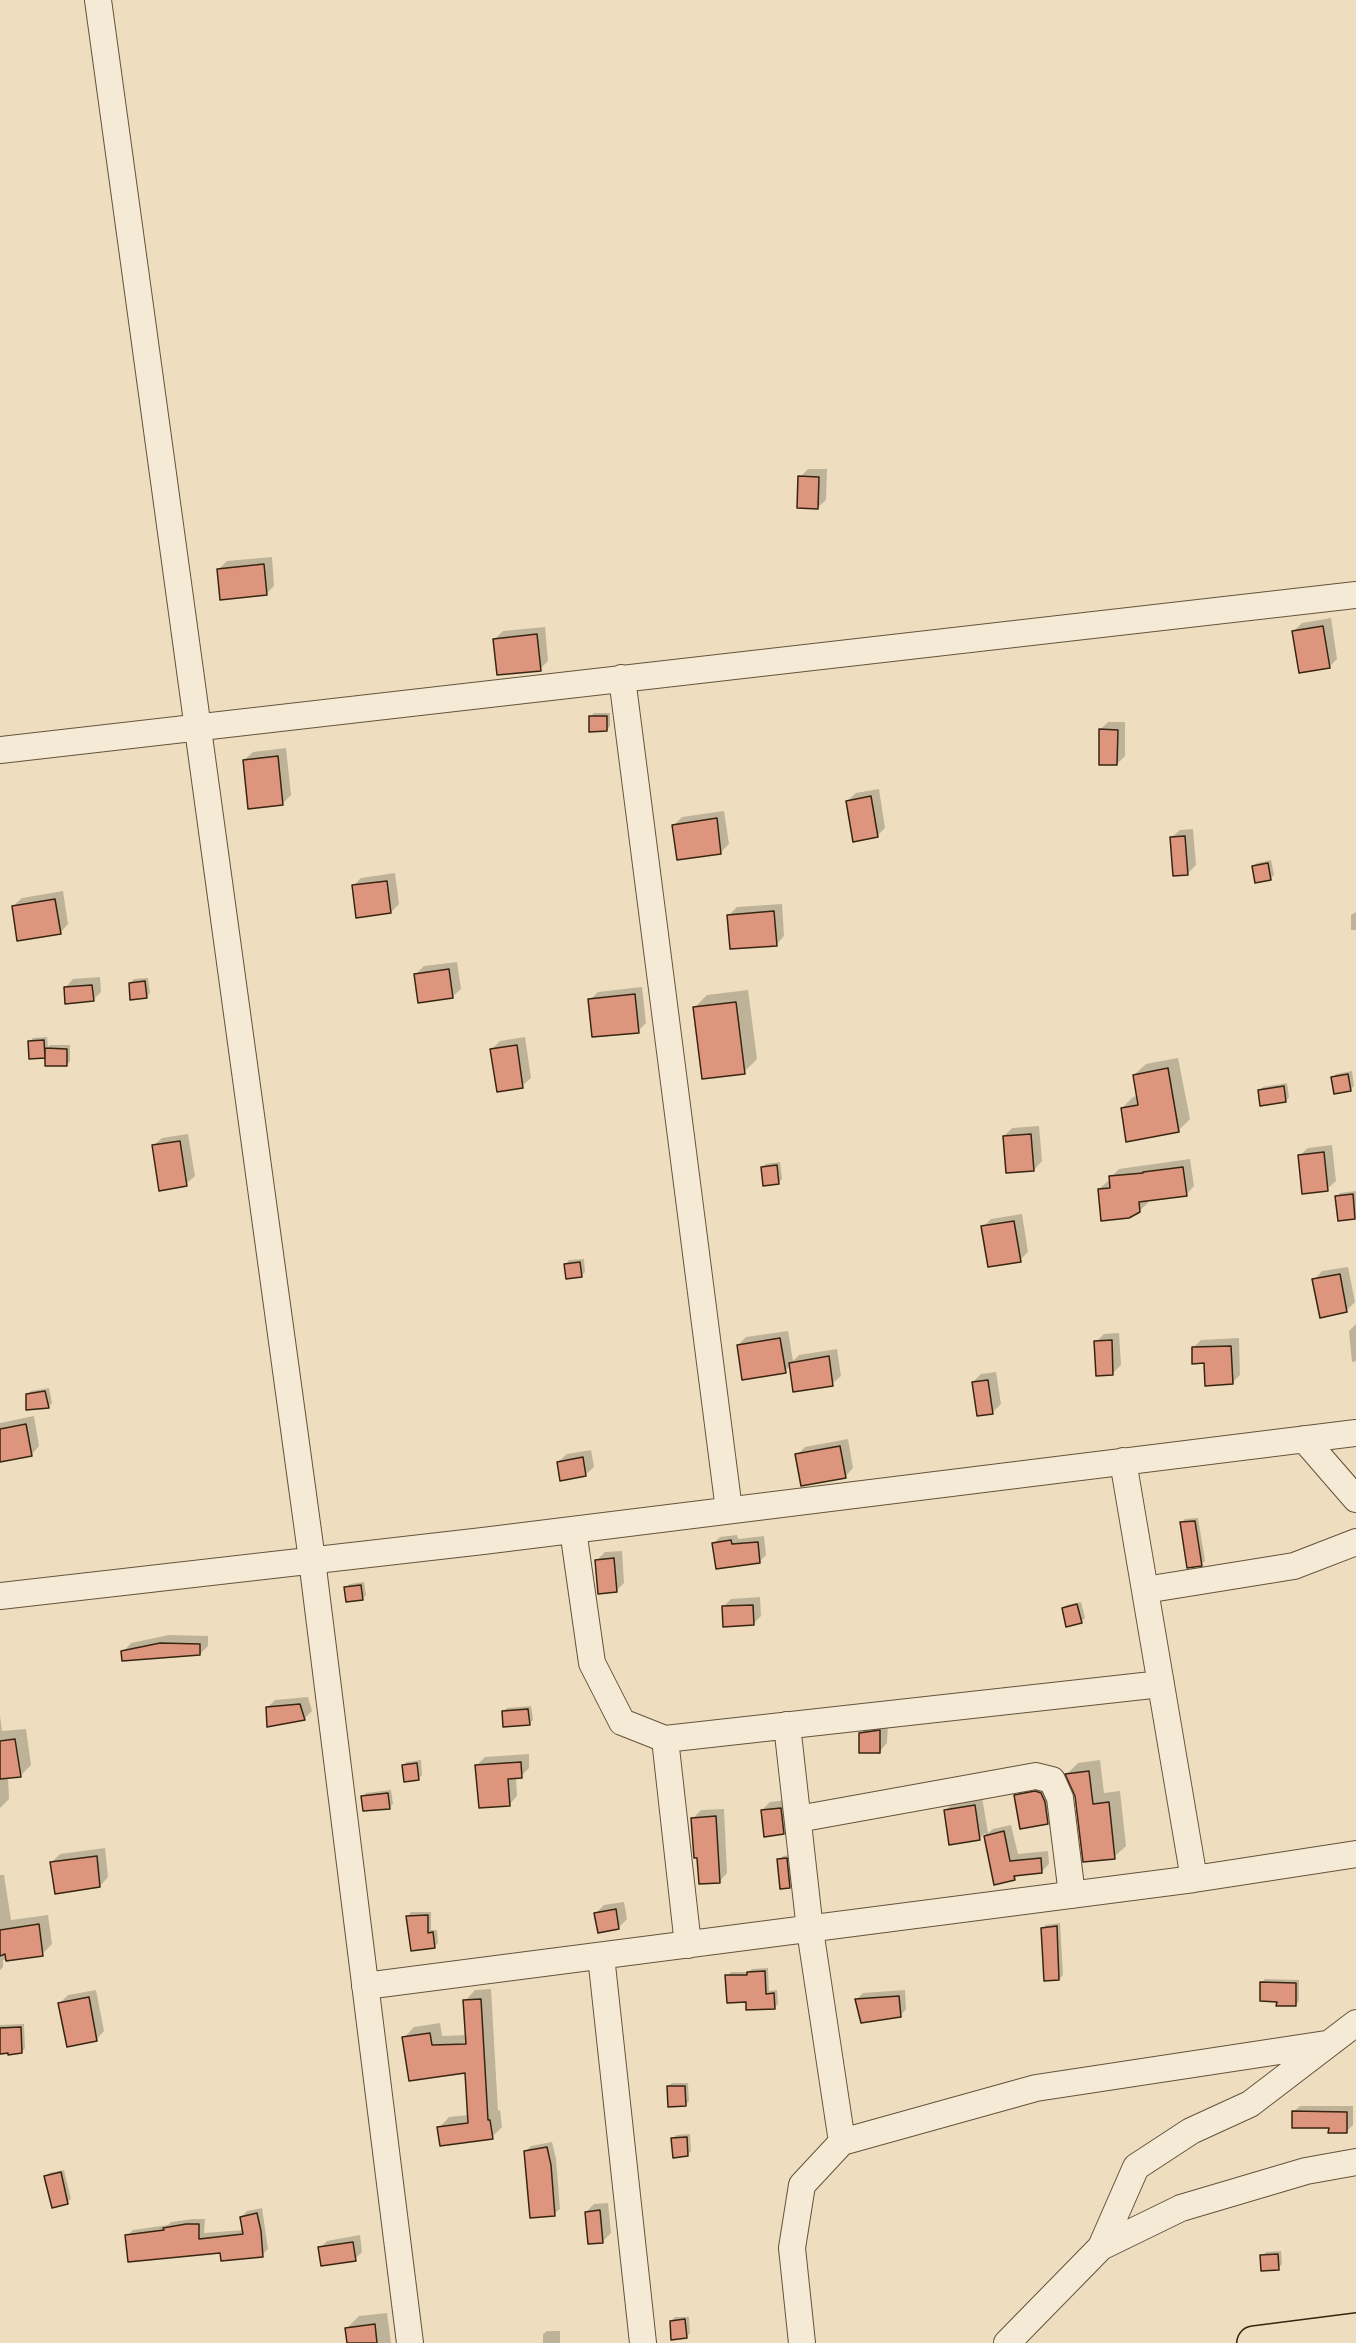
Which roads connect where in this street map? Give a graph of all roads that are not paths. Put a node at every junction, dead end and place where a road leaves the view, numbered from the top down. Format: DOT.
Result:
graph roads {
  1 [pos="98,0"];
  2 [pos="1356,595"];
  3 [pos="622,678"];
  4 [pos="198,726"];
  5 [pos="0,750"];
  6 [pos="1356,1433"];
  7 [pos="1304,1439"];
  8 [pos="1123,1461"];
  9 [pos="1356,1499"];
  10 [pos="729,1510"];
  11 [pos="573,1530"];
  12 [pos="1356,1542"];
  13 [pos="312,1560"];
  14 [pos="1145,1590"];
  15 [pos="0,1596"];
  16 [pos="1161,1684"];
  17 [pos="787,1725"];
  18 [pos="665,1739"];
  19 [pos="798,1819"];
  20 [pos="1356,1854"];
  21 [pos="1194,1879"];
  22 [pos="1072,1895"];
  23 [pos="810,1930"];
  24 [pos="688,1945"];
  25 [pos="601,1956"];
  26 [pos="365,1986"];
  27 [pos="1356,2023"];
  28 [pos="1326,2044"];
  29 [pos="842,2142"];
  30 [pos="1356,2162"];
  31 [pos="1101,2247"];
  32 [pos="1346,2335"];
  33 [pos="410,2343"];
  34 [pos="643,2343"];
  35 [pos="802,2343"];
  36 [pos="1007,2343"];
  37 [pos="1254,2343"];
  1 -- 4 [label="street"];
  2 -- 3 [label="street"];
  3 -- 4 [label="street"];
  3 -- 10 [label="street"];
  4 -- 5 [label="street"];
  4 -- 13 [label="street"];
  6 -- 7 [label="street"];
  7 -- 8 [label="street"];
  7 -- 9 [label="street"];
  8 -- 10 [label="street"];
  8 -- 14 [label="street"];
  10 -- 11 [label="street"];
  11 -- 13 [label="street"];
  11 -- 18 [label="street"];
  12 -- 14 [label="street"];
  13 -- 15 [label="street"];
  13 -- 26 [label="street"];
  14 -- 16 [label="street"];
  16 -- 17 [label="street"];
  16 -- 21 [label="street"];
  17 -- 18 [label="street"];
  17 -- 19 [label="street"];
  18 -- 24 [label="street"];
  19 -- 22 [label="street"];
  19 -- 23 [label="street"];
  20 -- 21 [label="street"];
  21 -- 22 [label="street"];
  22 -- 23 [label="street"];
  23 -- 24 [label="street"];
  23 -- 29 [label="street"];
  24 -- 25 [label="street"];
  25 -- 26 [label="street"];
  25 -- 34 [label="street"];
  26 -- 33 [label="street"];
  27 -- 28 [label="street"];
  28 -- 29 [label="street"];
  28 -- 31 [label="street"];
  29 -- 35 [label="street"];
  30 -- 31 [label="street"];
  31 -- 36 [label="street"];
  32 -- 37 [label="highway"];
}
